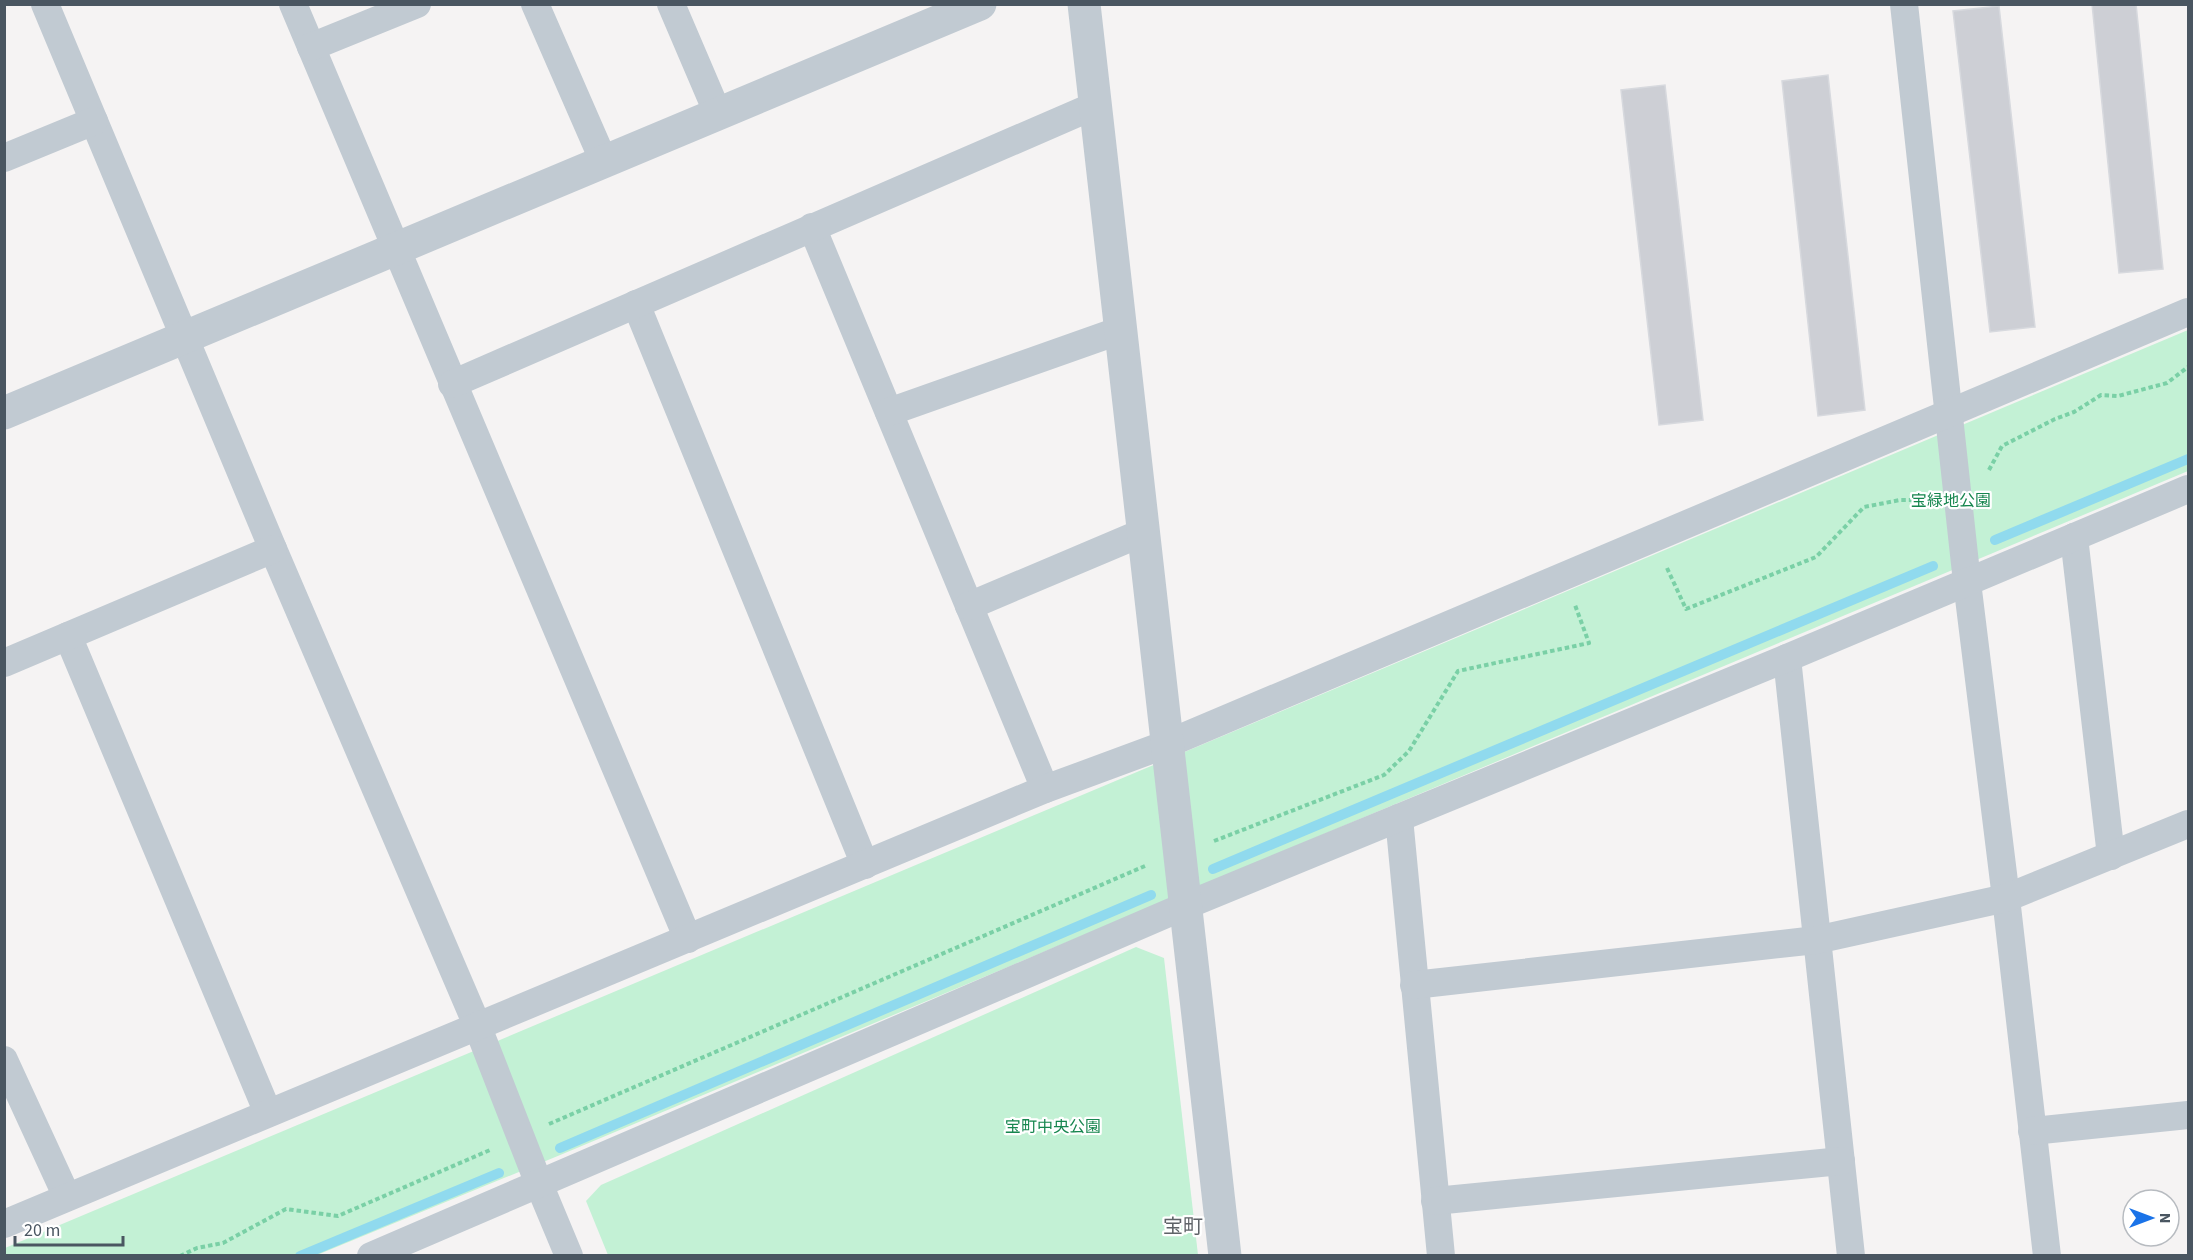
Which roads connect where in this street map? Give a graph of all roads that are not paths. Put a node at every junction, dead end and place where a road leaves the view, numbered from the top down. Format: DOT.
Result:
graph roads {
  1 [pos="45,4"];
  2 [pos="293,4"];
  3 [pos="417,4"];
  4 [pos="535,4"];
  5 [pos="671,4"];
  6 [pos="980,4"];
  7 [pos="1084,4"];
  8 [pos="1904,4"];
  9 [pos="311,47"];
  10 [pos="1096,105"];
  11 [pos="718,114"];
  12 [pos="94,121"];
  13 [pos="4,158"];
  14 [pos="604,162"];
  15 [pos="812,227"];
  16 [pos="395,249"];
  17 [pos="636,304"];
  18 [pos="2188,312"];
  19 [pos="1121,330"];
  20 [pos="186,337"];
  21 [pos="452,384"];
  22 [pos="889,412"];
  23 [pos="4,413"];
  24 [pos="1950,414"];
  25 [pos="2188,489"];
  26 [pos="1144,532"];
  27 [pos="2074,537"];
  28 [pos="273,549"];
  29 [pos="1967,582"];
  30 [pos="969,606"];
  31 [pos="68,636"];
  32 [pos="1787,658"];
  33 [pos="4,663"];
  34 [pos="1167,744"];
  35 [pos="1045,789"];
  36 [pos="1399,818"];
  37 [pos="2188,824"];
  38 [pos="2111,856"];
  39 [pos="865,864"];
  40 [pos="2006,898"];
  41 [pos="1185,906"];
  42 [pos="688,939"];
  43 [pos="1816,940"];
  44 [pos="1414,985"];
  45 [pos="477,1025"];
  46 [pos="4,1060"];
  47 [pos="268,1113"];
  48 [pos="2188,1115"];
  49 [pos="2032,1131"];
  50 [pos="1841,1161"];
  51 [pos="538,1184"];
  52 [pos="67,1197"];
  53 [pos="1435,1201"];
  54 [pos="4,1224"];
  55 [pos="371,1256"];
  56 [pos="569,1256"];
  57 [pos="1225,1256"];
  58 [pos="1441,1256"];
  59 [pos="1851,1256"];
  60 [pos="2047,1256"];
  1 -- 12 [label="street"];
  2 -- 9 [label="street"];
  3 -- 9 [label="street"];
  4 -- 14 [label="street"];
  5 -- 11 [label="street"];
  6 -- 11 [label="street"];
  7 -- 10 [label="street"];
  8 -- 24 [label="street"];
  9 -- 16 [label="street"];
  10 -- 15 [label="street"];
  10 -- 19 [label="street"];
  11 -- 14 [label="street"];
  12 -- 13 [label="street"];
  12 -- 20 [label="street"];
  14 -- 16 [label="street"];
  15 -- 17 [label="street"];
  15 -- 22 [label="street"];
  16 -- 20 [label="street"];
  16 -- 21 [label="street"];
  17 -- 21 [label="street"];
  17 -- 39 [label="street"];
  18 -- 24 [label="street"];
  19 -- 22 [label="street"];
  19 -- 26 [label="street"];
  20 -- 23 [label="street"];
  20 -- 28 [label="street"];
  21 -- 42 [label="street"];
  22 -- 30 [label="street"];
  24 -- 29 [label="street"];
  24 -- 34 [label="street"];
  25 -- 27 [label="street"];
  26 -- 30 [label="street"];
  26 -- 34 [label="street"];
  27 -- 29 [label="street"];
  27 -- 38 [label="street"];
  28 -- 31 [label="street"];
  28 -- 45 [label="street"];
  29 -- 32 [label="street"];
  29 -- 40 [label="street"];
  30 -- 35 [label="street"];
  31 -- 33 [label="street"];
  31 -- 47 [label="street"];
  32 -- 36 [label="street"];
  32 -- 43 [label="street"];
  34 -- 35 [label="street"];
  34 -- 41 [label="street"];
  35 -- 39 [label="street"];
  36 -- 41 [label="street"];
  36 -- 44 [label="street"];
  37 -- 38 [label="street"];
  38 -- 40 [label="street"];
  39 -- 42 [label="street"];
  40 -- 43 [label="street"];
  40 -- 49 [label="street"];
  41 -- 51 [label="street"];
  41 -- 57 [label="street"];
  42 -- 45 [label="street"];
  43 -- 44 [label="street"];
  43 -- 50 [label="street"];
  44 -- 53 [label="street"];
  45 -- 47 [label="street"];
  45 -- 51 [label="street"];
  46 -- 52 [label="street"];
  47 -- 52 [label="street"];
  48 -- 49 [label="street"];
  49 -- 60 [label="street"];
  50 -- 53 [label="street"];
  50 -- 59 [label="street"];
  51 -- 55 [label="street"];
  51 -- 56 [label="street"];
  52 -- 54 [label="street"];
  53 -- 58 [label="street"];
}
